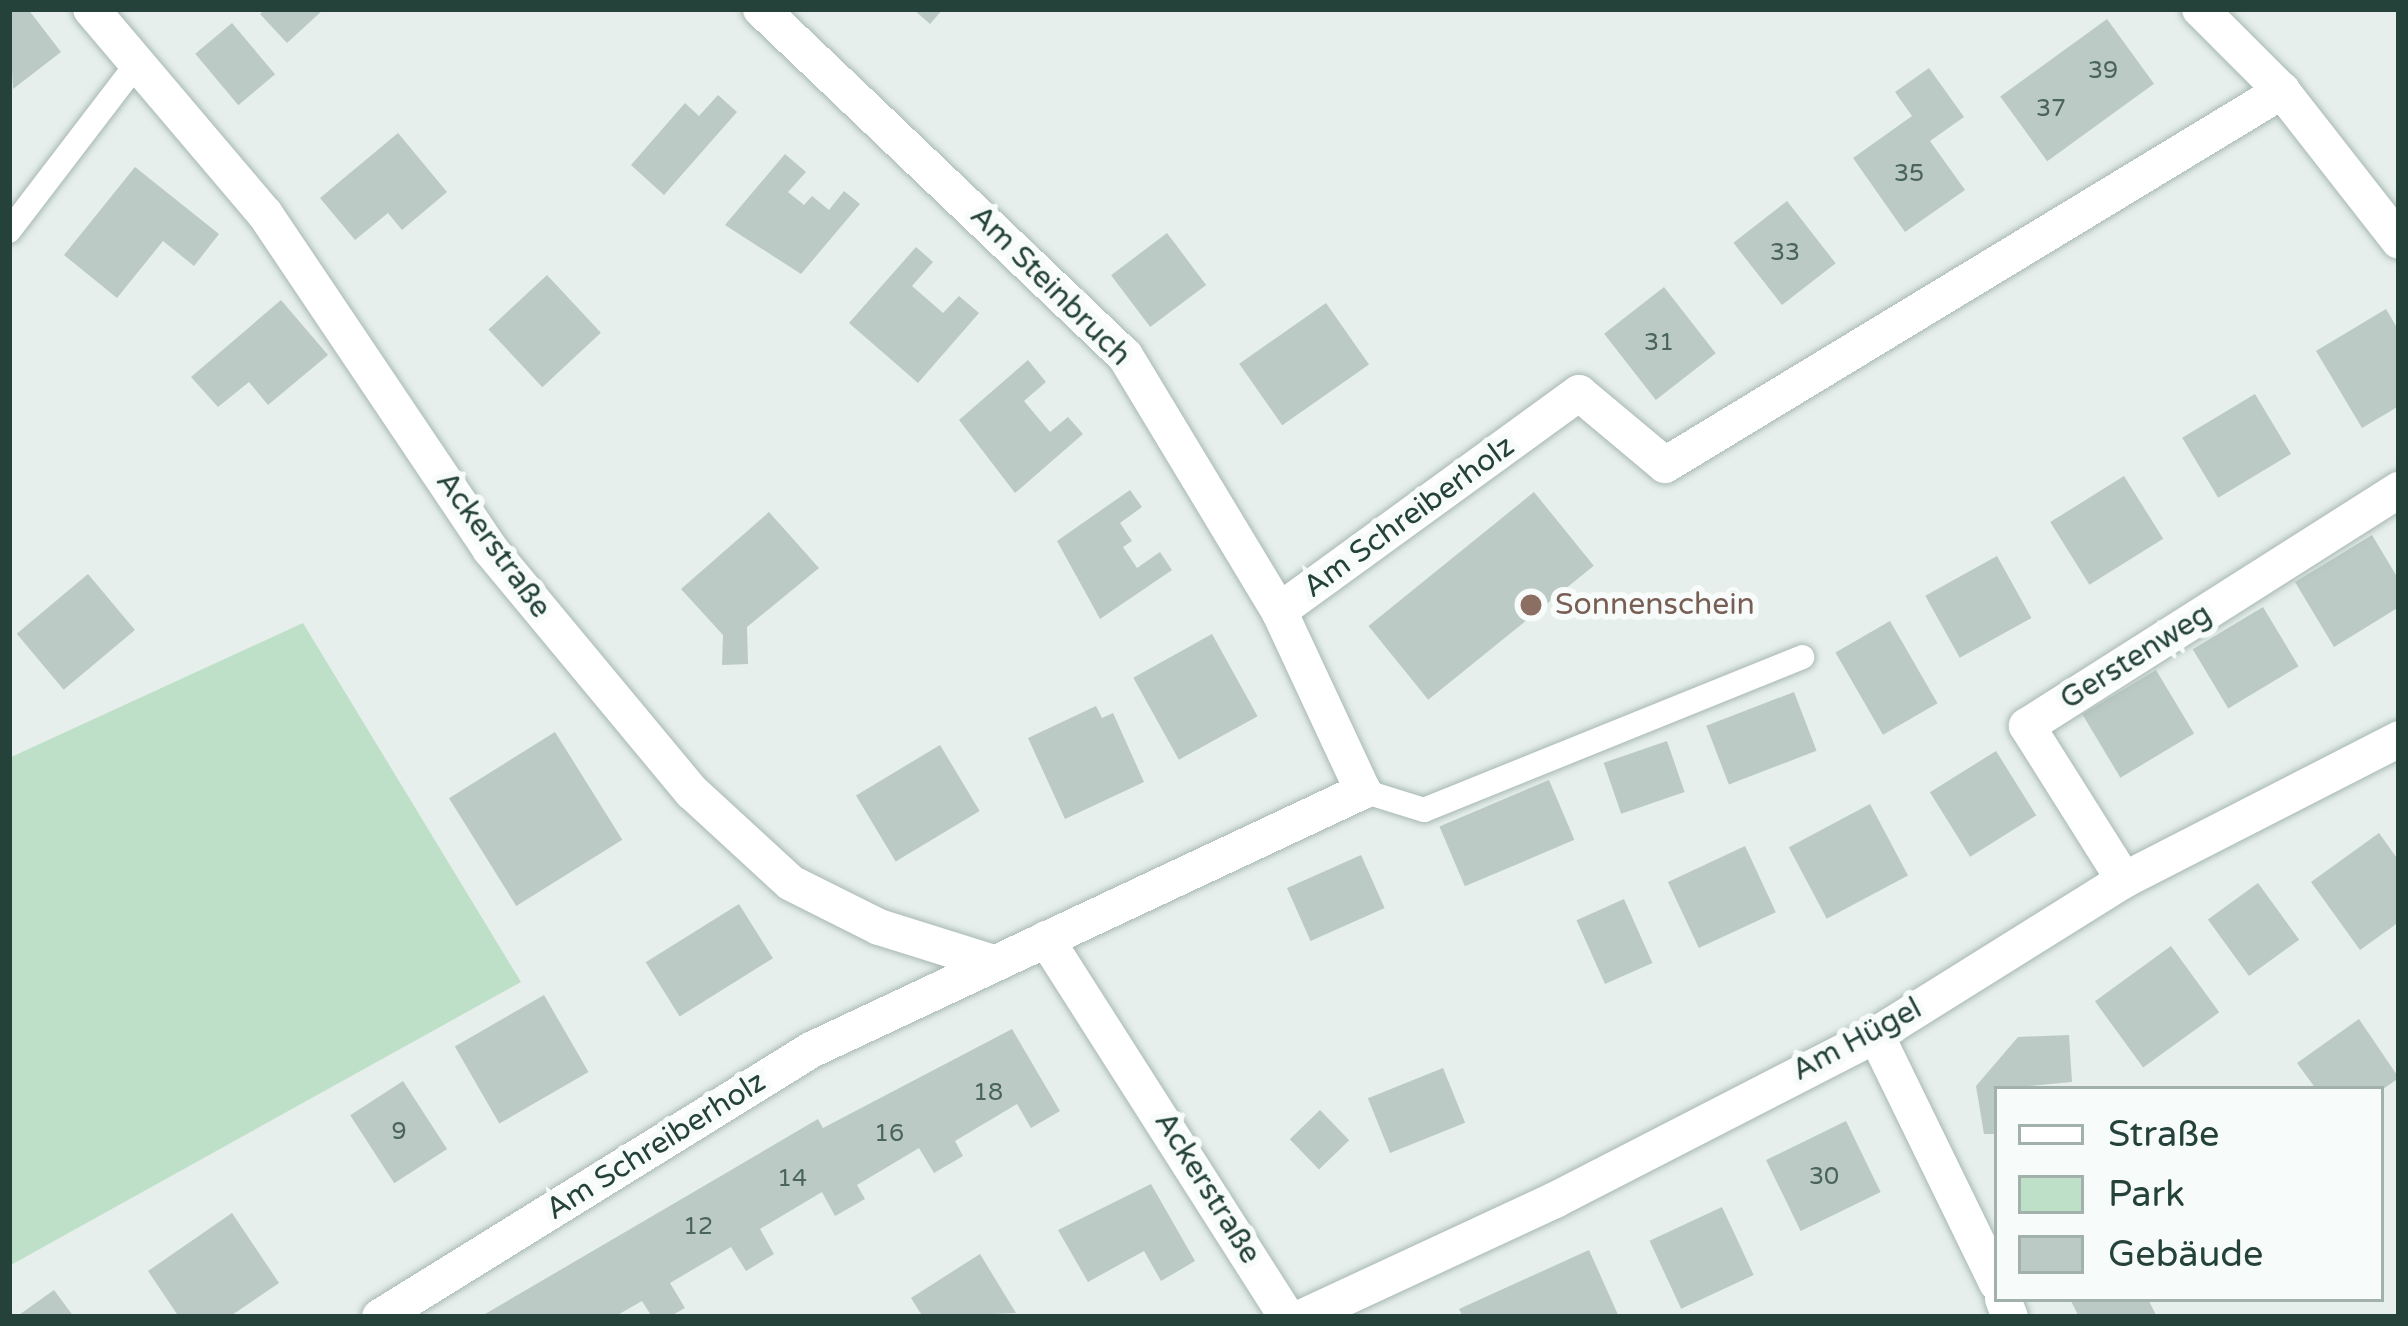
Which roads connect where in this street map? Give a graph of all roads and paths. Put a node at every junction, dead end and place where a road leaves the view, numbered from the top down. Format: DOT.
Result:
graph roads {
  1 [pos="91,9"];
  2 [pos="761,9"];
  3 [pos="2200,9"];
  4 [pos="138,62"];
  5 [pos="2282,91"];
  6 [pos="9,231"];
  7 [pos="2399,241"];
  8 [pos="2399,490"];
  9 [pos="1279,611"];
  10 [pos="1802,657"];
  11 [pos="2399,739"];
  12 [pos="1363,791"];
  13 [pos="2124,880"];
  14 [pos="1046,939"];
  15 [pos="994,963"];
  16 [pos="1876,1035"];
  17 [pos="1994,1276"];
  18 [pos="380,1317"];
  19 [pos="1287,1317"];
  20 [pos="1303,1317"];
  1 -- 4 [label="street, Ackerstraße"];
  2 -- 9 [label="street, Am Steinbruch"];
  3 -- 5 [label="street"];
  4 -- 6 [label="lane"];
  4 -- 15 [label="street, Ackerstraße"];
  5 -- 7 [label="street"];
  5 -- 9 [label="street, Am Schreiberholz"];
  8 -- 13 [label="street, Gerstenweg"];
  9 -- 12 [label="street, Am Schreiberholz"];
  10 -- 12 [label="lane"];
  11 -- 13 [label="street, Am Hügel"];
  12 -- 14 [label="street, Am Schreiberholz"];
  13 -- 16 [label="street, Am Hügel"];
  14 -- 15 [label="street, Am Schreiberholz"];
  14 -- 19 [label="street, Ackerstraße"];
  15 -- 18 [label="street, Am Schreiberholz"];
  16 -- 17 [label="street"];
  16 -- 20 [label="street, Am Hügel"];
}
